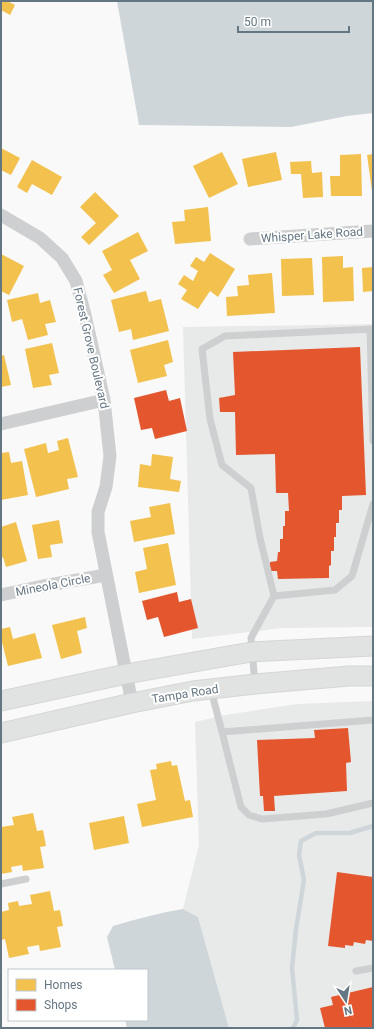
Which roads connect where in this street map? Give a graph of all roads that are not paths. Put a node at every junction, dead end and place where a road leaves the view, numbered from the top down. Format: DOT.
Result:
graph roads {
  1 [pos="1,215"];
  2 [pos="373,231"];
  3 [pos="250,239"];
  4 [pos="371,329"];
  5 [pos="372,363"];
  6 [pos="104,400"];
  7 [pos="1,424"];
  8 [pos="373,441"];
  9 [pos="373,504"];
  10 [pos="106,575"];
  11 [pos="1,596"];
  12 [pos="274,596"];
  13 [pos="373,646"];
  14 [pos="252,652"];
  15 [pos="126,674"];
  16 [pos="373,676"];
  17 [pos="255,684"];
  18 [pos="211,689"];
  19 [pos="1,701"];
  20 [pos="132,703"];
  21 [pos="373,720"];
  22 [pos="222,732"];
  23 [pos="1,733"];
  24 [pos="373,803"];
  25 [pos="26,879"];
  26 [pos="1,884"];
  27 [pos="373,968"];
  28 [pos="356,971"];
  1 -- 6 [label="street, Forest Grove Boulevard"];
  2 -- 3 [label="street, Whisper Lake Road"];
  4 -- 5 [label="lane"];
  4 -- 12 [label="lane"];
  5 -- 8 [label="lane"];
  6 -- 7 [label="street"];
  6 -- 10 [label="street, Forest Grove Boulevard"];
  9 -- 12 [label="lane"];
  10 -- 11 [label="street, Mineola Circle"];
  10 -- 15 [label="street, Forest Grove Boulevard"];
  12 -- 14 [label="lane"];
  13 -- 14 [label="main road"];
  14 -- 15 [label="main road"];
  14 -- 17 [label="lane"];
  15 -- 19 [label="main road"];
  15 -- 20 [label="street, Forest Grove Boulevard"];
  16 -- 17 [label="main road, Tampa Road"];
  17 -- 18 [label="main road, Tampa Road"];
  18 -- 20 [label="main road, Tampa Road"];
  18 -- 22 [label="lane"];
  20 -- 23 [label="main road, Tampa Road"];
  21 -- 22 [label="lane"];
  22 -- 24 [label="lane"];
  25 -- 26 [label="lane"];
  27 -- 28 [label="lane"];
}
